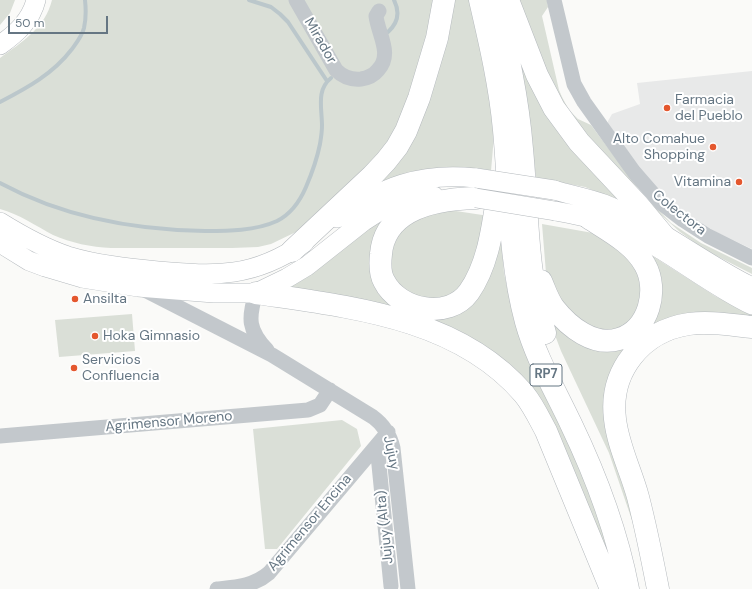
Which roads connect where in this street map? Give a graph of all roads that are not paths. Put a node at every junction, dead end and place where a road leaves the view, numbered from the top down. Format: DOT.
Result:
graph roads {
  1 [pos="36,0"];
  2 [pos="296,0"];
  3 [pos="444,0"];
  4 [pos="480,0"];
  5 [pos="495,0"];
  6 [pos="508,0"];
  7 [pos="554,0"];
  8 [pos="379,11"];
  9 [pos="0,45"];
  10 [pos="506,151"];
  11 [pos="476,188"];
  12 [pos="526,213"];
  13 [pos="589,218"];
  14 [pos="0,222"];
  15 [pos="663,235"];
  16 [pos="0,243"];
  17 [pos="292,251"];
  18 [pos="752,258"];
  19 [pos="138,287"];
  20 [pos="752,287"];
  21 [pos="256,293"];
  22 [pos="752,305"];
  23 [pos="752,327"];
  24 [pos="272,355"];
  25 [pos="330,390"];
  26 [pos="388,432"];
  27 [pos="0,436"];
  28 [pos="377,445"];
  29 [pos="391,586"];
  30 [pos="218,589"];
  31 [pos="408,589"];
  32 [pos="611,589"];
  33 [pos="628,589"];
  34 [pos="643,589"];
  35 [pos="658,589"];
  1 -- 9 [label="main road"];
  2 -- 8 [label="street, Mirador"];
  3 -- 17 [label="highway"];
  4 -- 10 [label="highway, RP7"];
  5 -- 12 [label="highway, RP7"];
  6 -- 15 [label="highway"];
  7 -- 18 [label="street, Colectora"];
  10 -- 11 [label="highway"];
  10 -- 33 [label="highway, RP7"];
  11 -- 13 [label="main road, bridge"];
  11 -- 15 [label="main road, bridge"];
  11 -- 17 [label="main road"];
  11 -- 21 [label="main road"];
  12 -- 13 [label="highway"];
  12 -- 34 [label="highway, RP7"];
  13 -- 22 [label="main road"];
  14 -- 17 [label="main road"];
  15 -- 20 [label="main road"];
  16 -- 19 [label="main road"];
  19 -- 21 [label="main road"];
  19 -- 24 [label="street, Jujuy"];
  21 -- 24 [label="street, Jujuy"];
  21 -- 32 [label="highway"];
  23 -- 35 [label="highway"];
  24 -- 25 [label="street, Jujuy"];
  25 -- 26 [label="street, Jujuy"];
  25 -- 27 [label="street, Agrimensor Moreno"];
  26 -- 28 [label="street, Agrimensor Encina"];
  26 -- 31 [label="street, Jujuy"];
  28 -- 29 [label="street, Jujuy (Alta)"];
  28 -- 30 [label="street, Agrimensor Encina"];
}
